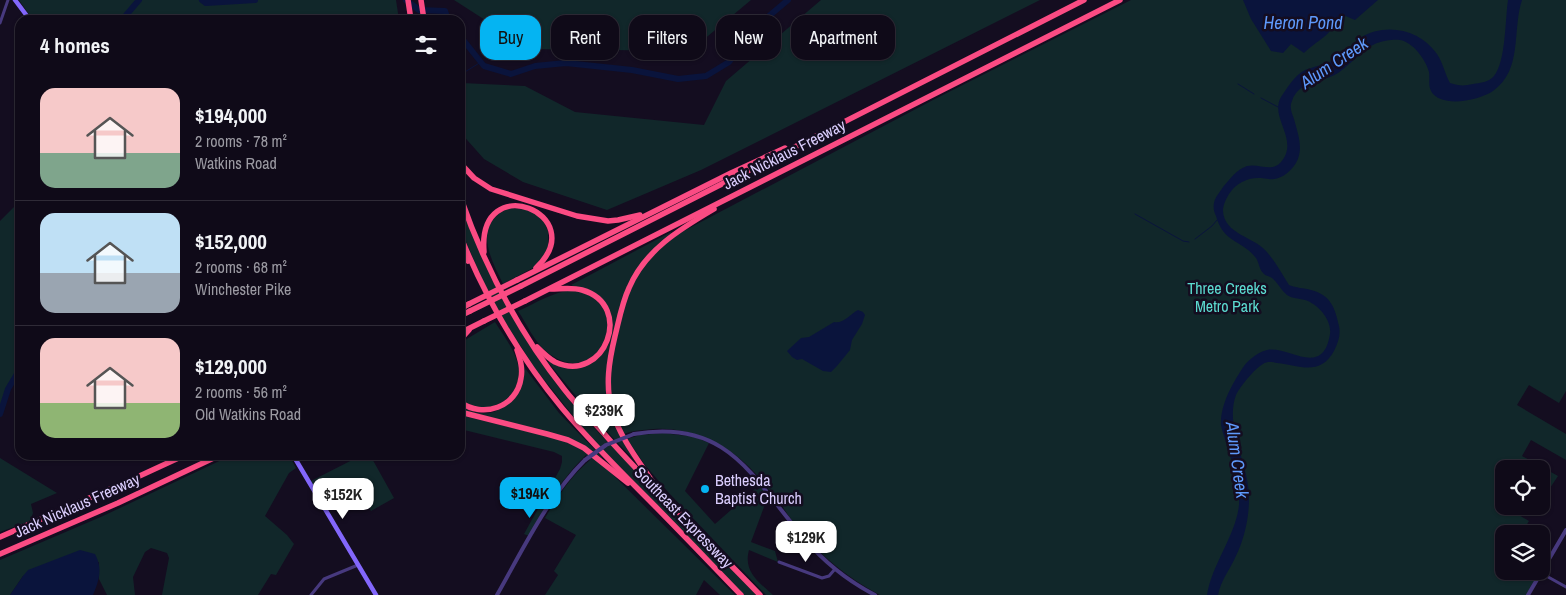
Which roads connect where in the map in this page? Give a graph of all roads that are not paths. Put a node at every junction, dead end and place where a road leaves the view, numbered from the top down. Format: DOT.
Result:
graph roads {
  1 [pos="8,0"];
  2 [pos="15,0"];
  3 [pos="408,0"];
  4 [pos="421,0"];
  5 [pos="1084,0"];
  6 [pos="1120,0"];
  7 [pos="26,15"];
  8 [pos="410,15"];
  9 [pos="423,15"];
  10 [pos="0,22"];
  11 [pos="828,130"];
  12 [pos="465,168"];
  13 [pos="767,178"];
  14 [pos="669,203"];
  15 [pos="465,209"];
  16 [pos="465,246"];
  17 [pos="465,257"];
  18 [pos="485,259"];
  19 [pos="475,270"];
  20 [pos="526,276"];
  21 [pos="519,283"];
  22 [pos="548,289"];
  23 [pos="465,306"];
  24 [pos="465,314"];
  25 [pos="472,327"];
  26 [pos="465,330"];
  27 [pos="507,330"];
  28 [pos="465,335"];
  29 [pos="529,340"];
  30 [pos="465,405"];
  31 [pos="465,413"];
  32 [pos="167,460"];
  33 [pos="174,460"];
  34 [pos="209,460"];
  35 [pos="296,460"];
  36 [pos="133,479"];
  37 [pos="660,493"];
  38 [pos="664,515"];
  39 [pos="1566,530"];
  40 [pos="0,537"];
  41 [pos="0,554"];
  42 [pos="1550,558"];
  43 [pos="779,562"];
  44 [pos="358,564"];
  45 [pos="835,569"];
  46 [pos="1550,578"];
  47 [pos="1537,580"];
  48 [pos="1566,587"];
  49 [pos="311,595"];
  50 [pos="376,595"];
  51 [pos="497,595"];
  52 [pos="741,595"];
  53 [pos="760,595"];
  54 [pos="875,595"];
  55 [pos="1528,595"];
  1 -- 10 [label="street"];
  2 -- 7 [label="main road"];
  3 -- 8 [label="highway"];
  4 -- 9 [label="highway"];
  5 -- 11 [label="highway, Jack Nicklaus Freeway"];
  6 -- 13 [label="highway, Jack Nicklaus Freeway"];
  11 -- 14 [label="highway"];
  11 -- 21 [label="highway, Jack Nicklaus Freeway"];
  12 -- 14 [label="highway"];
  13 -- 22 [label="highway, Jack Nicklaus Freeway"];
  13 -- 37 [label="highway"];
  14 -- 20 [label="highway"];
  15 -- 18 [label="highway, Southeast Expressway"];
  16 -- 19 [label="highway, Southeast Expressway"];
  17 -- 19 [label="highway"];
  18 -- 20 [label="highway"];
  18 -- 29 [label="highway, Southeast Expressway"];
  19 -- 27 [label="highway, Southeast Expressway"];
  20 -- 21 [label="highway"];
  21 -- 23 [label="highway, bridge"];
  21 -- 24 [label="highway, Jack Nicklaus Freeway, bridge"];
  22 -- 25 [label="highway, Jack Nicklaus Freeway, bridge"];
  22 -- 29 [label="highway"];
  25 -- 26 [label="highway, Jack Nicklaus Freeway"];
  25 -- 28 [label="highway"];
  27 -- 30 [label="highway"];
  27 -- 38 [label="highway, Southeast Expressway"];
  29 -- 37 [label="highway, Southeast Expressway"];
  31 -- 38 [label="highway"];
  32 -- 36 [label="highway"];
  33 -- 36 [label="highway, Jack Nicklaus Freeway"];
  34 -- 41 [label="highway, Jack Nicklaus Freeway"];
  35 -- 44 [label="main road"];
  36 -- 40 [label="highway, Jack Nicklaus Freeway"];
  37 -- 53 [label="highway, Southeast Expressway"];
  38 -- 52 [label="highway, Southeast Expressway"];
  39 -- 42 [label="street"];
  43 -- 45 [label="street"];
  44 -- 49 [label="street"];
  44 -- 50 [label="main road"];
  45 -- 51 [label="street, bridge"];
  45 -- 54 [label="street"];
  46 -- 48 [label="street"];
  47 -- 55 [label="street"];
}
